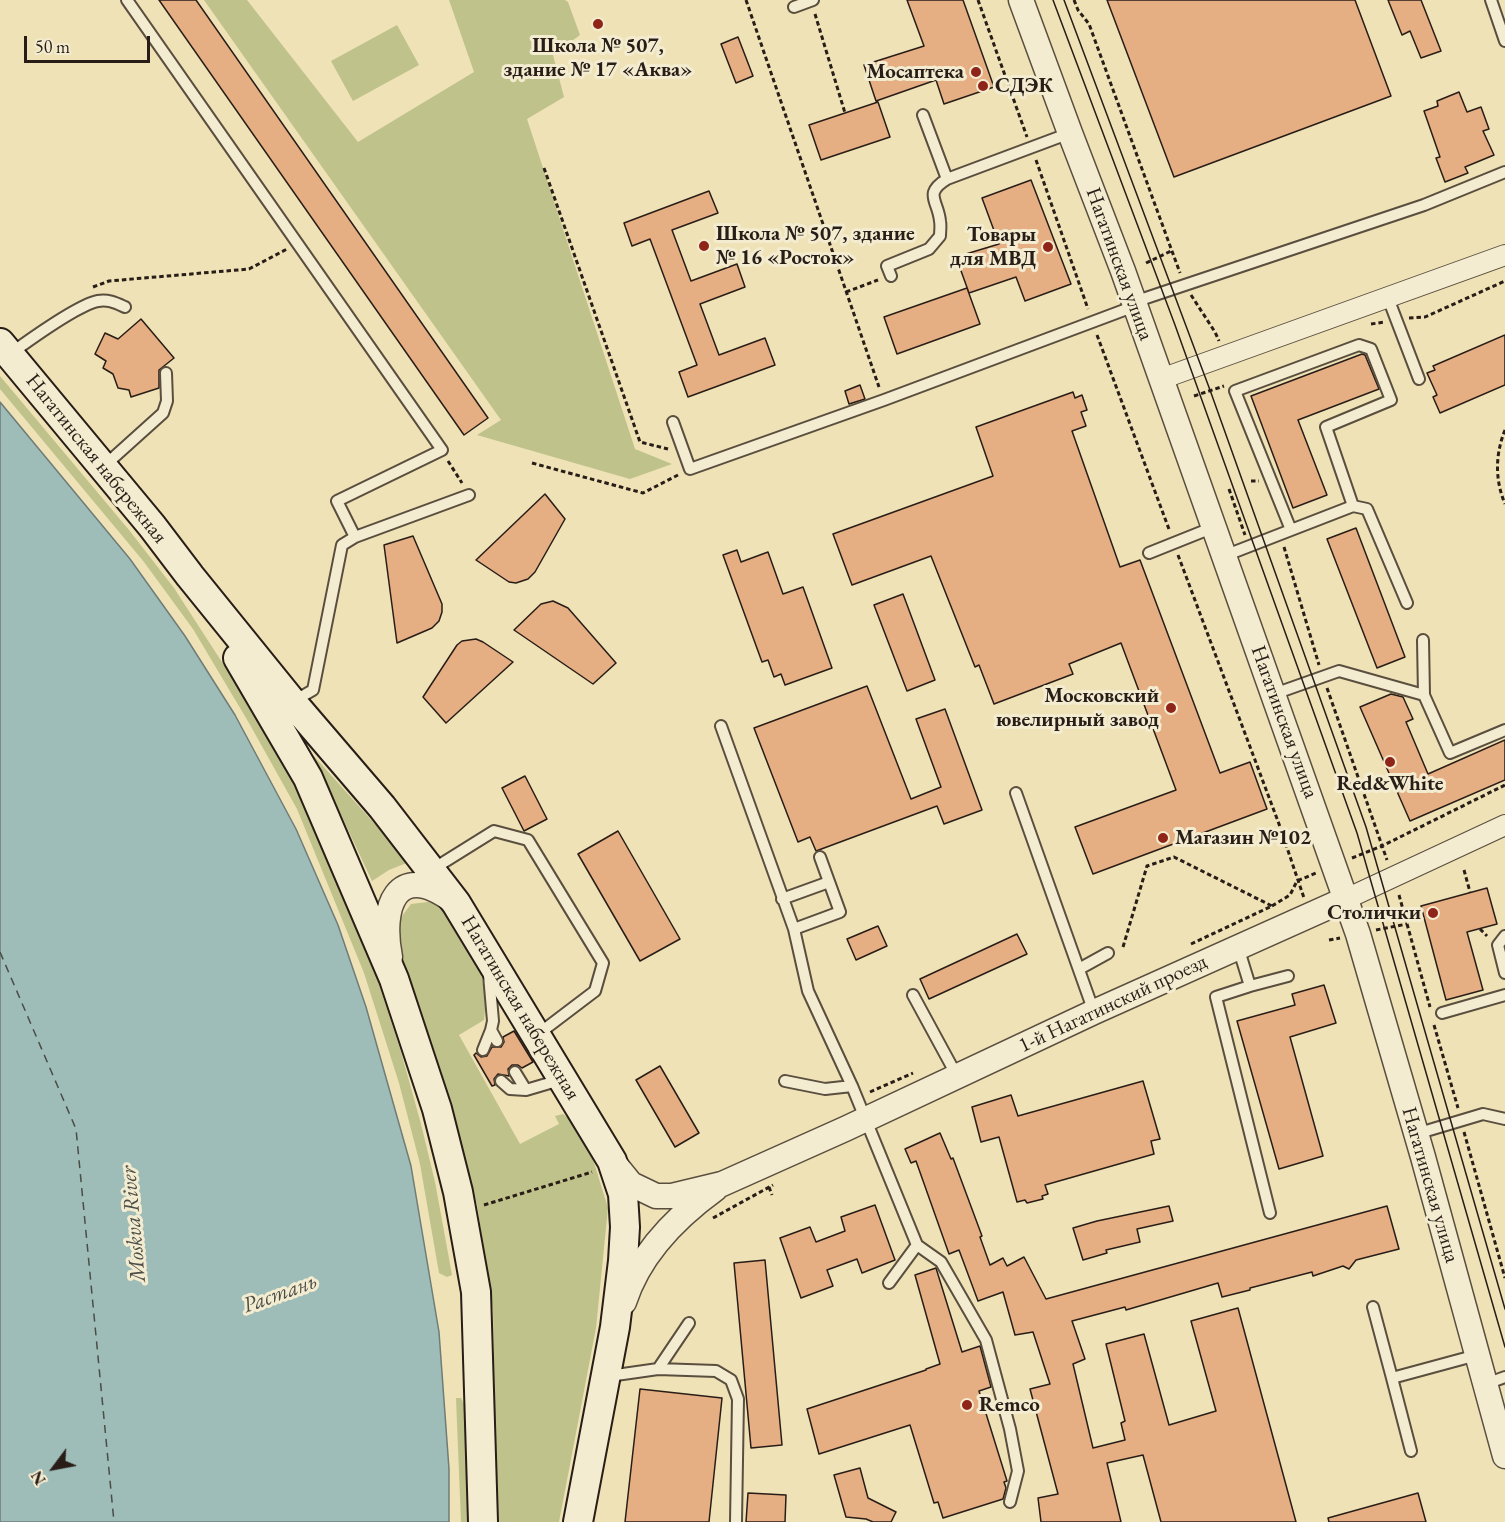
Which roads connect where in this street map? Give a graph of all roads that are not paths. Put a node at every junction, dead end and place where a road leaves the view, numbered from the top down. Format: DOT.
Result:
graph roads {
  1 [pos="127,0"];
  2 [pos="812,0"];
  3 [pos="1021,0"];
  4 [pos="1491,0"];
  5 [pos="794,7"];
  6 [pos="1505,41"];
  7 [pos="923,115"];
  8 [pos="1070,133"];
  9 [pos="1505,172"];
  10 [pos="947,179"];
  11 [pos="1505,255"];
  12 [pos="891,276"];
  13 [pos="1388,298"];
  14 [pos="1134,304"];
  15 [pos="125,307"];
  16 [pos="5,349"];
  17 [pos="166,373"];
  18 [pos="1161,379"];
  19 [pos="1419,379"];
  20 [pos="673,422"];
  21 [pos="103,468"];
  22 [pos="469,495"];
  23 [pos="1353,506"];
  24 [pos="1214,527"];
  25 [pos="1292,530"];
  26 [pos="355,537"];
  27 [pos="1149,553"];
  28 [pos="1224,556"];
  29 [pos="190,576"];
  30 [pos="1407,603"];
  31 [pos="1423,640"];
  32 [pos="1274,694"];
  33 [pos="1424,695"];
  34 [pos="292,702"];
  35 [pos="721,726"];
  36 [pos="1505,730"];
  37 [pos="1016,793"];
  38 [pos="1505,825"];
  39 [pos="820,857"];
  40 [pos="431,870"];
  41 [pos="829,882"];
  42 [pos="783,899"];
  43 [pos="1346,899"];
  44 [pos="456,903"];
  45 [pos="794,929"];
  46 [pos="1505,936"];
  47 [pos="1238,947"];
  48 [pos="486,950"];
  49 [pos="1108,953"];
  50 [pos="1079,969"];
  51 [pos="1505,973"];
  52 [pos="1288,976"];
  53 [pos="394,979"];
  54 [pos="1250,986"];
  55 [pos="913,995"];
  56 [pos="1505,995"];
  57 [pos="1094,1012"];
  58 [pos="1438,1016"];
  59 [pos="491,1030"];
  60 [pos="537,1035"];
  61 [pos="497,1041"];
  62 [pos="483,1050"];
  63 [pos="515,1072"];
  64 [pos="957,1076"];
  65 [pos="563,1079"];
  66 [pos="501,1081"];
  67 [pos="785,1081"];
  68 [pos="852,1086"];
  69 [pos="526,1090"];
  70 [pos="865,1119"];
  71 [pos="1505,1119"];
  72 [pos="1416,1134"];
  73 [pos="603,1167"];
  74 [pos="723,1184"];
  75 [pos="1270,1213"];
  76 [pos="917,1245"];
  77 [pos="889,1283"];
  78 [pos="1373,1307"];
  79 [pos="689,1323"];
  80 [pos="615,1327"];
  81 [pos="1478,1354"];
  82 [pos="658,1369"];
  83 [pos="606,1376"];
  84 [pos="1392,1378"];
  85 [pos="1495,1381"];
  86 [pos="1411,1451"];
  87 [pos="1505,1456"];
  88 [pos="1010,1502"];
  89 [pos="483,1522"];
  90 [pos="578,1522"];
  91 [pos="736,1522"];
  1 -- 26 [label="lane"];
  2 -- 5 [label="lane"];
  3 -- 8 [label="street, Нагатинская улица"];
  4 -- 6 [label="lane"];
  7 -- 10 [label="lane"];
  8 -- 10 [label="lane"];
  8 -- 14 [label="street, Нагатинская улица"];
  9 -- 14 [label="lane"];
  10 -- 12 [label="lane"];
  11 -- 13 [label="street"];
  13 -- 18 [label="street"];
  13 -- 19 [label="lane"];
  14 -- 18 [label="street, Нагатинская улица"];
  14 -- 20 [label="lane"];
  15 -- 16 [label="lane"];
  16 -- 21 [label="main road, Нагатинская набережная"];
  17 -- 21 [label="lane"];
  18 -- 24 [label="street, Нагатинская улица"];
  21 -- 29 [label="main road, Нагатинская набережная"];
  22 -- 26 [label="lane"];
  23 -- 25 [label="lane"];
  23 -- 25 [label="lane"];
  23 -- 30 [label="lane"];
  24 -- 27 [label="lane"];
  24 -- 28 [label="street, Нагатинская улица"];
  25 -- 28 [label="lane"];
  26 -- 34 [label="lane"];
  28 -- 32 [label="street, Нагатинская улица"];
  29 -- 34 [label="main road, Нагатинская набережная"];
  29 -- 53 [label="main road, Нагатинская набережная"];
  31 -- 33 [label="lane"];
  32 -- 33 [label="lane"];
  32 -- 43 [label="street, Нагатинская улица"];
  33 -- 36 [label="lane"];
  34 -- 40 [label="main road, Нагатинская набережная"];
  35 -- 42 [label="lane"];
  37 -- 50 [label="lane"];
  38 -- 43 [label="street, 1-й Нагатинский проезд"];
  39 -- 41 [label="lane"];
  40 -- 44 [label="main road, Нагатинская набережная"];
  40 -- 60 [label="lane"];
  41 -- 42 [label="lane"];
  41 -- 45 [label="lane"];
  42 -- 45 [label="lane"];
  43 -- 47 [label="street, 1-й Нагатинский проезд"];
  43 -- 72 [label="street, Нагатинская улица"];
  44 -- 48 [label="main road, Нагатинская набережная"];
  44 -- 53 [label="street"];
  45 -- 68 [label="lane"];
  46 -- 51 [label="lane"];
  47 -- 54 [label="lane"];
  47 -- 57 [label="street, 1-й Нагатинский проезд"];
  48 -- 59 [label="lane"];
  48 -- 60 [label="main road, Нагатинская набережная"];
  49 -- 50 [label="lane"];
  50 -- 57 [label="lane"];
  52 -- 54 [label="lane"];
  53 -- 89 [label="main road, Нагатинская набережная"];
  54 -- 75 [label="lane"];
  55 -- 64 [label="lane"];
  56 -- 58 [label="lane"];
  57 -- 64 [label="street, 1-й Нагатинский проезд"];
  59 -- 61 [label="lane"];
  59 -- 62 [label="lane"];
  60 -- 65 [label="main road, Нагатинская набережная"];
  63 -- 69 [label="lane"];
  64 -- 70 [label="street, 1-й Нагатинский проезд"];
  65 -- 69 [label="lane"];
  65 -- 73 [label="main road, Нагатинская набережная"];
  66 -- 69 [label="lane"];
  67 -- 68 [label="lane"];
  68 -- 70 [label="lane"];
  70 -- 74 [label="street, 1-й Нагатинский проезд"];
  70 -- 76 [label="lane"];
  71 -- 72 [label="lane"];
  72 -- 81 [label="street, Нагатинская улица"];
  73 -- 74 [label="street"];
  73 -- 80 [label="main road, Нагатинская набережная"];
  74 -- 80 [label="street"];
  76 -- 77 [label="lane"];
  76 -- 88 [label="lane"];
  78 -- 84 [label="lane"];
  79 -- 82 [label="lane"];
  80 -- 83 [label="main road, Нагатинская набережная"];
  81 -- 84 [label="lane"];
  81 -- 85 [label="street, Нагатинская улица"];
  82 -- 83 [label="lane"];
  82 -- 91 [label="lane"];
  83 -- 90 [label="main road, Нагатинская набережная"];
  84 -- 86 [label="lane"];
  85 -- 87 [label="street, Нагатинская улица"];
}
